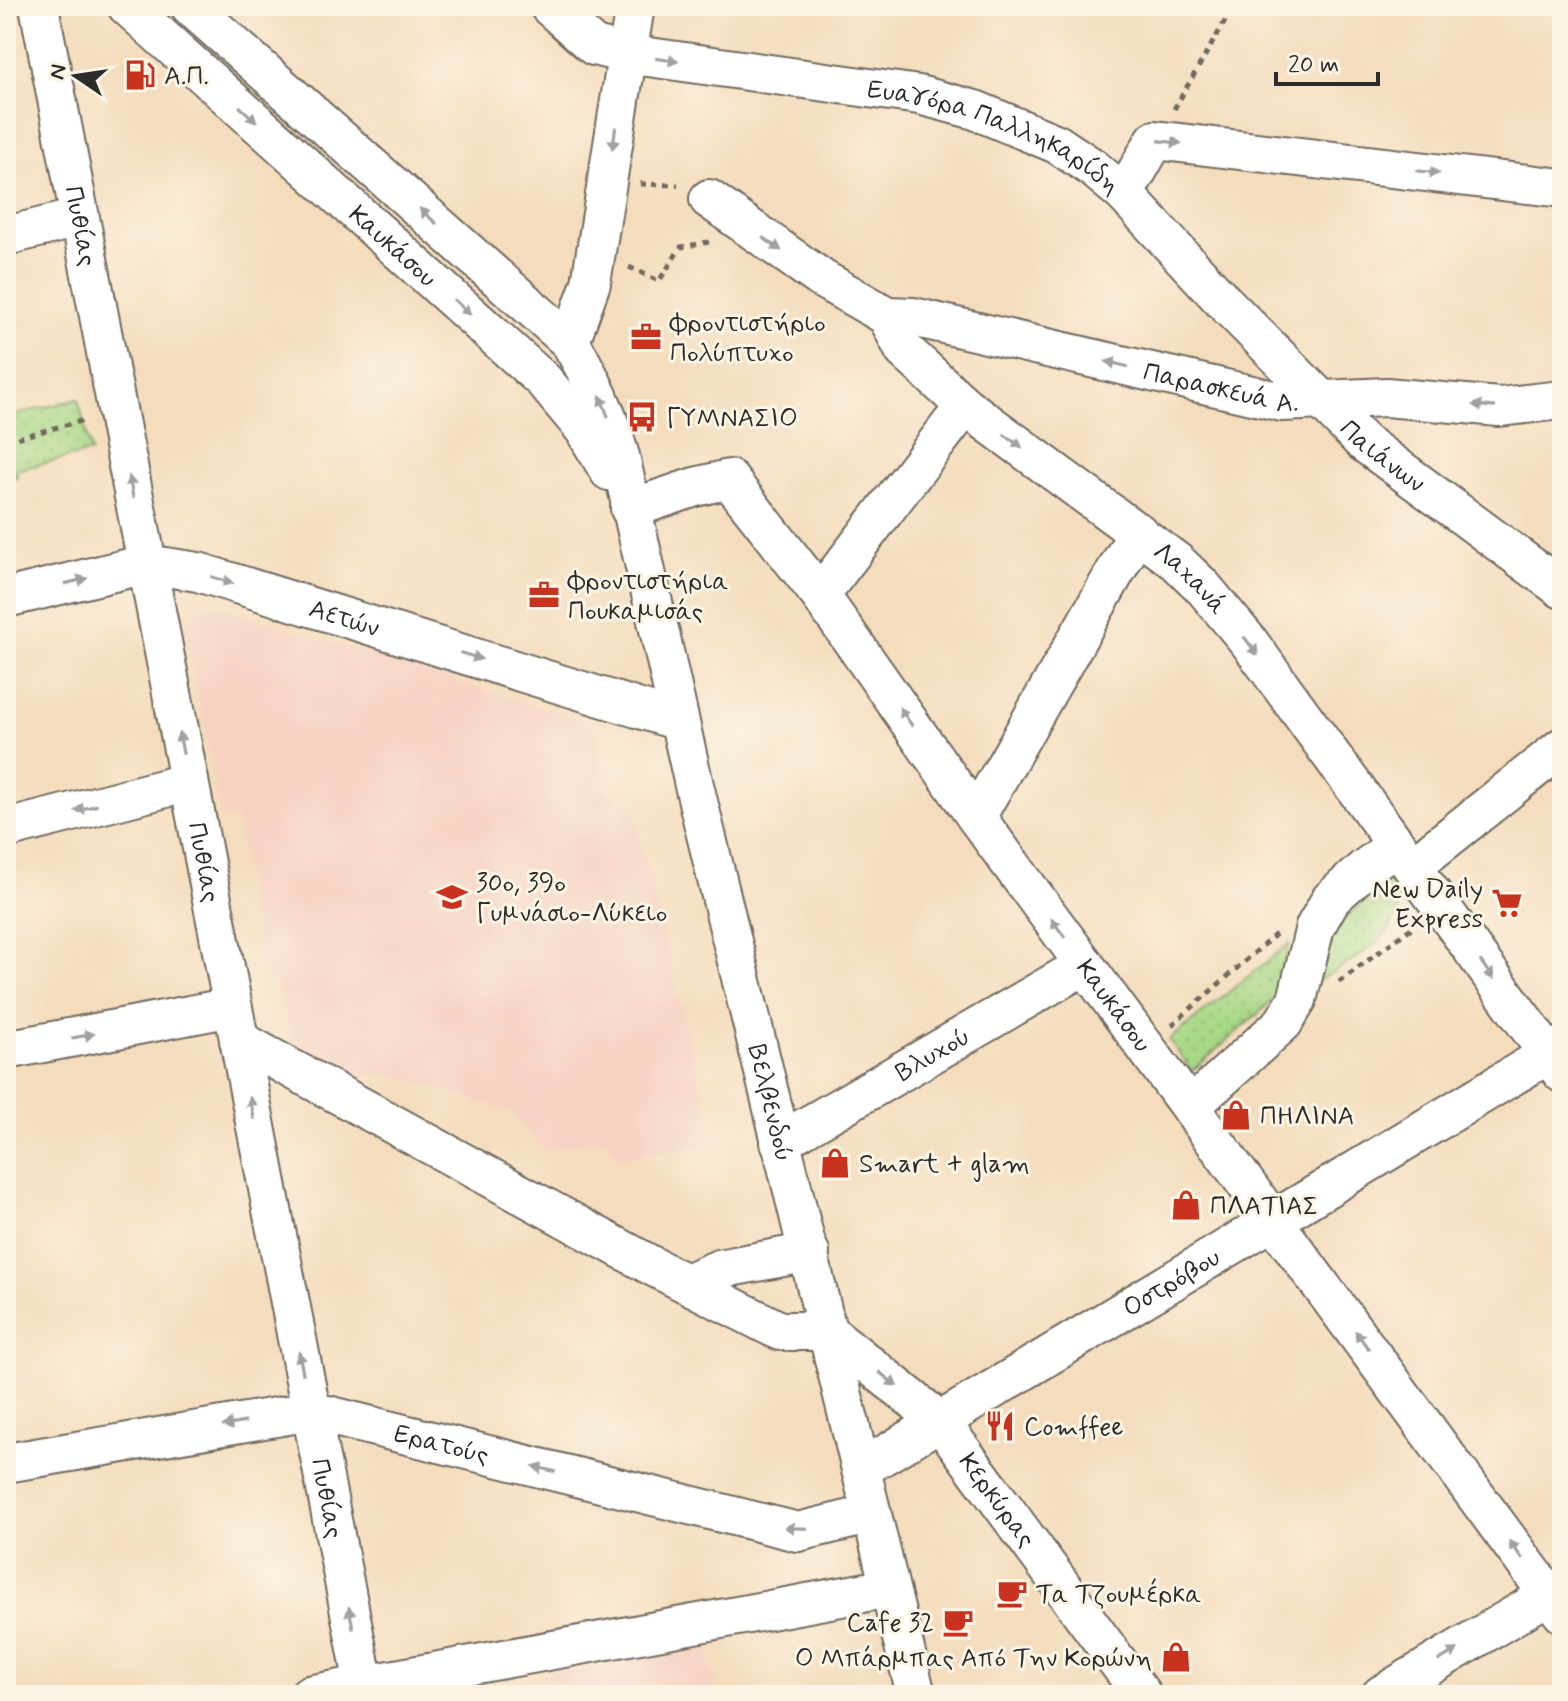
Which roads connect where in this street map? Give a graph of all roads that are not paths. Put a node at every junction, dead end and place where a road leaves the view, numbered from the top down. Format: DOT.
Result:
graph roads {
  1 [pos="127,6"];
  2 [pos="190,6"];
  3 [pos="549,6"];
  4 [pos="635,6"];
  5 [pos="52,13"];
  6 [pos="627,54"];
  7 [pos="1562,188"];
  8 [pos="1124,194"];
  9 [pos="709,199"];
  10 [pos="78,218"];
  11 [pos="6,236"];
  12 [pos="887,316"];
  13 [pos="570,342"];
  14 [pos="1562,400"];
  15 [pos="1323,402"];
  16 [pos="965,406"];
  17 [pos="630,509"];
  18 [pos="1138,532"];
  19 [pos="146,564"];
  20 [pos="1562,589"];
  21 [pos="820,595"];
  22 [pos="6,598"];
  23 [pos="679,721"];
  24 [pos="1562,747"];
  25 [pos="189,782"];
  26 [pos="976,817"];
  27 [pos="6,829"];
  28 [pos="1405,856"];
  29 [pos="1085,965"];
  30 [pos="236,1023"];
  31 [pos="6,1050"];
  32 [pos="1557,1058"];
  33 [pos="1190,1107"];
  34 [pos="780,1142"];
  35 [pos="1273,1220"];
  36 [pos="810,1252"];
  37 [pos="686,1283"];
  38 [pos="827,1331"];
  39 [pos="311,1411"];
  40 [pos="940,1421"];
  41 [pos="6,1463"];
  42 [pos="861,1469"];
  43 [pos="872,1514"];
  44 [pos="889,1588"];
  45 [pos="1557,1598"];
  46 [pos="365,1690"];
  47 [pos="309,1695"];
  48 [pos="916,1695"];
  49 [pos="1142,1695"];
  50 [pos="1381,1695"];
  1 -- 17 [label="street, Καυκάσου, one-way"];
  13 -- 2 [label="street, Καυκάσου, one-way"];
  3 -- 6 [label="street, Ευαγόρα Παλληκαρίδη"];
  4 -- 6 [label="street"];
  5 -- 10 [label="street, Πυθίας"];
  6 -- 8 [label="street, Ευαγόρα Παλληκαρίδη, one-way"];
  6 -- 13 [label="street, one-way"];
  8 -- 7 [label="street, Ευαγόρα Παλληκαρίδη, one-way"];
  8 -- 15 [label="street, Παιάνων"];
  9 -- 12 [label="street, one-way"];
  10 -- 11 [label="street"];
  19 -- 10 [label="street, Πυθίας, one-way"];
  15 -- 12 [label="street, Παρασκευά Α., one-way"];
  12 -- 16 [label="street, Λαχανά"];
  17 -- 13 [label="street, Καυκάσου, one-way"];
  14 -- 15 [label="street, Παρασκευά Α., one-way"];
  15 -- 20 [label="street, Παιάνων"];
  16 -- 18 [label="street, Λαχανά, one-way"];
  16 -- 21 [label="street"];
  17 -- 21 [label="street, Καυκάσου"];
  17 -- 23 [label="street, Βελβενδού"];
  18 -- 26 [label="street"];
  18 -- 28 [label="street, Λαχανά, one-way"];
  22 -- 19 [label="street, Αετών, one-way"];
  19 -- 23 [label="street, Αετών, one-way"];
  25 -- 19 [label="street, Πυθίας, one-way"];
  26 -- 21 [label="street, Καυκάσου, one-way"];
  23 -- 34 [label="street, Βελβενδού"];
  24 -- 28 [label="street"];
  25 -- 27 [label="street, one-way"];
  25 -- 30 [label="street, Πυθίας"];
  29 -- 26 [label="street, Καυκάσου, one-way"];
  28 -- 32 [label="street, Λαχανά, one-way"];
  28 -- 33 [label="street"];
  29 -- 33 [label="street, Καυκάσου"];
  29 -- 34 [label="street, Βλυχού"];
  31 -- 30 [label="street, one-way"];
  30 -- 37 [label="street"];
  39 -- 30 [label="street, Πυθίας, one-way"];
  32 -- 35 [label="street, Οστρόβου"];
  33 -- 35 [label="street, Καυκάσου"];
  34 -- 36 [label="street, Βελβενδού"];
  35 -- 40 [label="street, Οστρόβου"];
  45 -- 35 [label="street, Καυκάσου, one-way"];
  36 -- 37 [label="street"];
  36 -- 38 [label="street, Βελβενδού"];
  37 -- 38 [label="street"];
  38 -- 40 [label="street, Κερκύρας, one-way"];
  38 -- 42 [label="street, Βελβενδού"];
  39 -- 41 [label="street, Ερατούς, one-way"];
  43 -- 39 [label="street, Ερατούς, one-way"];
  46 -- 39 [label="street, Πυθίας, one-way"];
  40 -- 42 [label="street, Οστρόβου"];
  40 -- 49 [label="street, Κερκύρας"];
  42 -- 43 [label="street, Βελβενδού"];
  43 -- 44 [label="street, Βελβενδού"];
  44 -- 46 [label="street"];
  44 -- 48 [label="street, Βελβενδού"];
  50 -- 45 [label="street, one-way"];
  46 -- 47 [label="street"];
}
